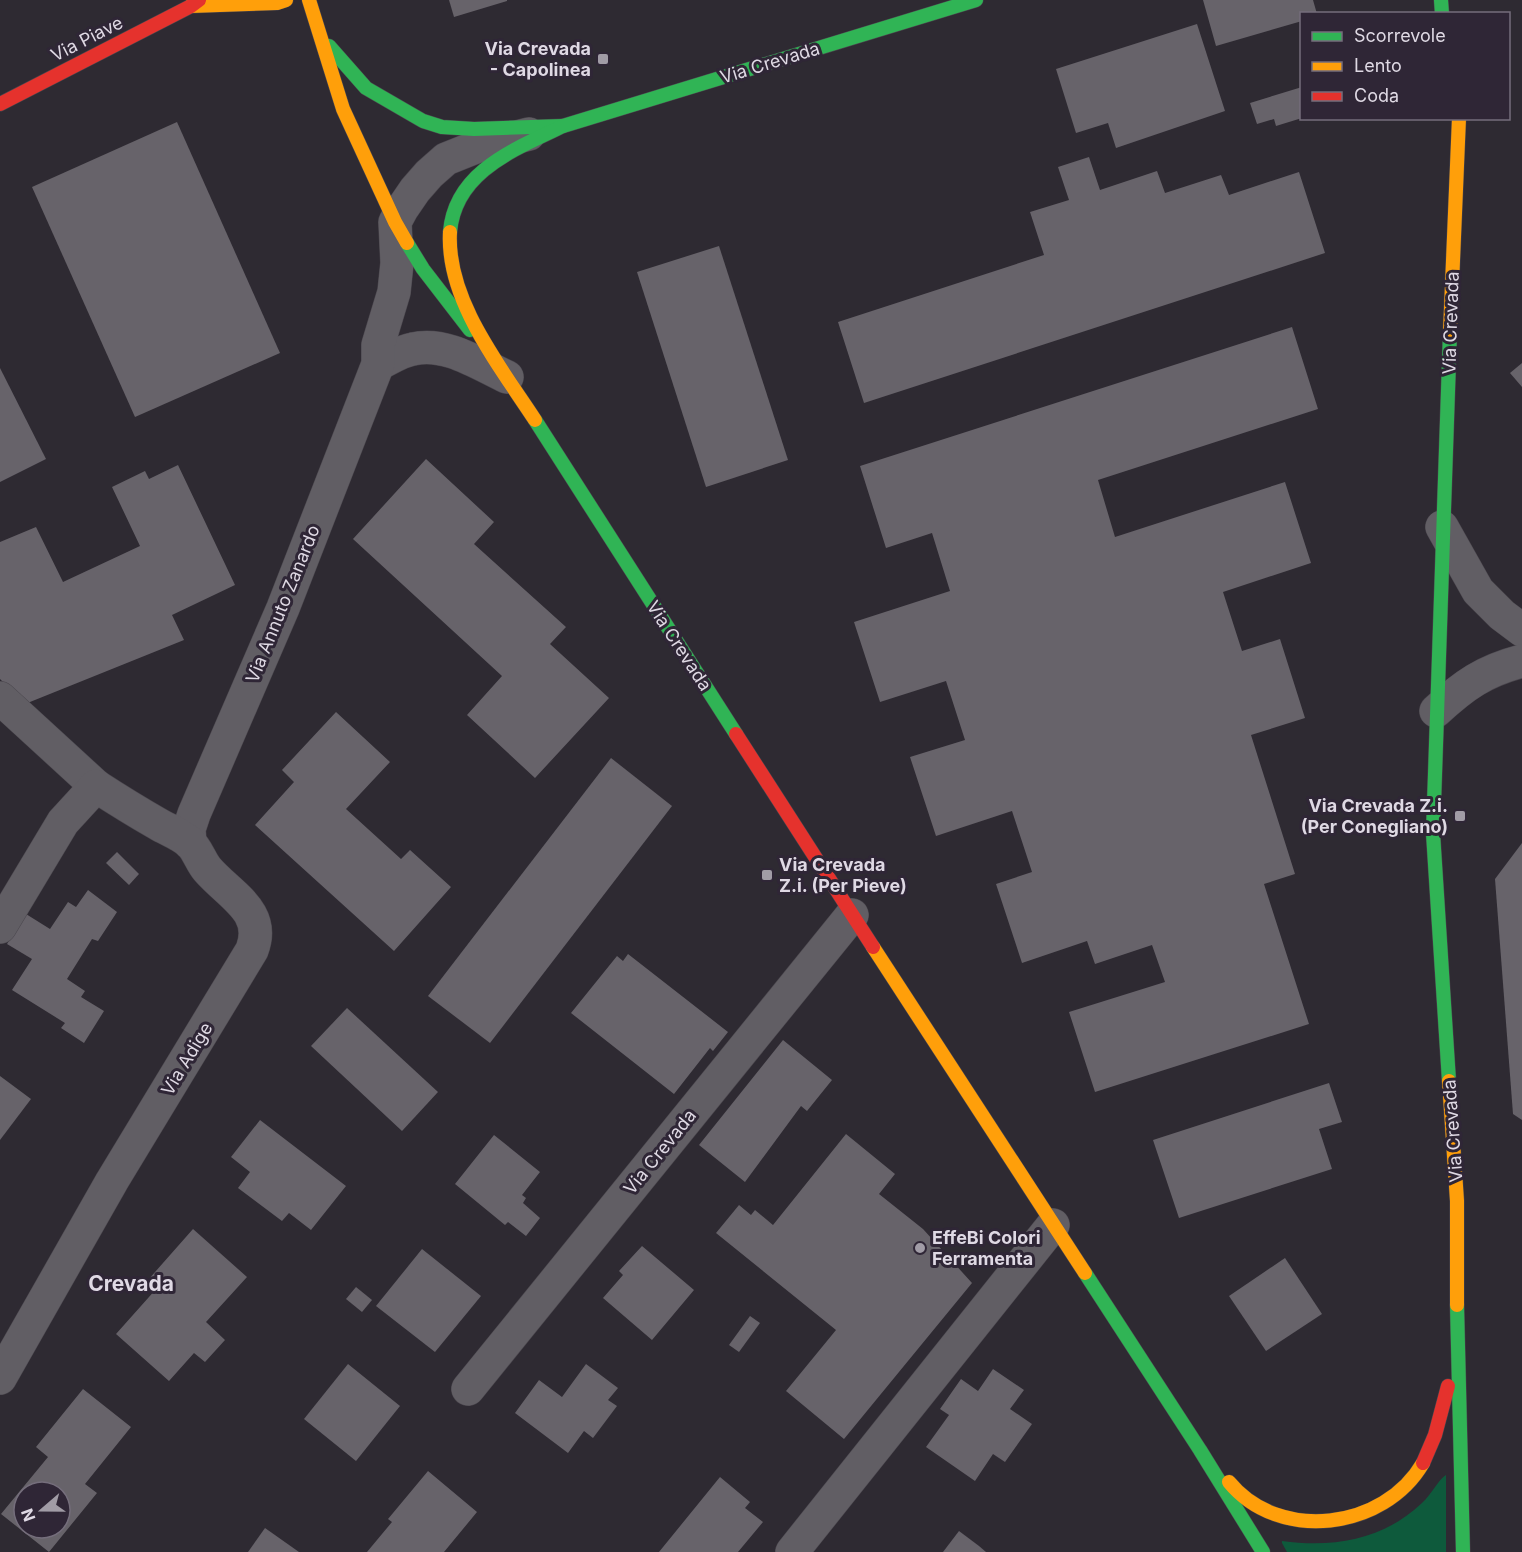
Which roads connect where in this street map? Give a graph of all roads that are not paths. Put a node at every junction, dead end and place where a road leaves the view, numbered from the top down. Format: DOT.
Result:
graph roads {
  1 [pos="286,0"];
  2 [pos="309,0"];
  3 [pos="976,0"];
  4 [pos="195,3"];
  5 [pos="323,40"];
  6 [pos="0,104"];
  7 [pos="1453,120"];
  8 [pos="1460,120"];
  9 [pos="562,126"];
  10 [pos="1457,162"];
  11 [pos="395,222"];
  12 [pos="378,364"];
  13 [pos="507,377"];
  14 [pos="1442,527"];
  15 [pos="1522,630"];
  16 [pos="1522,661"];
  17 [pos="0,698"];
  18 [pos="1436,711"];
  19 [pos="96,786"];
  20 [pos="190,843"];
  21 [pos="852,915"];
  22 [pos="0,927"];
  23 [pos="1053,1225"];
  24 [pos="1457,1355"];
  25 [pos="0,1378"];
  26 [pos="468,1389"];
  27 [pos="1200,1450"];
  28 [pos="792,1552"];
  29 [pos="1263,1552"];
  30 [pos="1463,1552"];
  1 -- 4 [label="main road, Via Piave"];
  2 -- 5 [label="main road, Via Crevada"];
  3 -- 9 [label="main road, Via Crevada"];
  4 -- 6 [label="main road, Via Piave"];
  5 -- 9 [label="main road, Via Crevada"];
  5 -- 11 [label="main road, Via Crevada"];
  7 -- 10 [label="main road"];
  8 -- 10 [label="main road, Via Crevada"];
  9 -- 11 [label="street, Via Crevada"];
  9 -- 13 [label="main road, Via Crevada"];
  10 -- 14 [label="main road, Via Crevada"];
  11 -- 12 [label="street, Via Annuto Zanardo"];
  11 -- 13 [label="main road, Via Crevada"];
  12 -- 13 [label="street"];
  12 -- 20 [label="street, Via Annuto Zanardo"];
  13 -- 21 [label="main road, Via Crevada"];
  14 -- 15 [label="street"];
  14 -- 18 [label="main road, Via Crevada"];
  16 -- 18 [label="street"];
  17 -- 19 [label="street, Via Adige"];
  18 -- 24 [label="main road, Via Crevada"];
  19 -- 20 [label="street, Via Adige"];
  19 -- 22 [label="street"];
  20 -- 25 [label="street, Via Adige"];
  21 -- 23 [label="main road, Via Crevada"];
  21 -- 26 [label="street, Via Crevada"];
  23 -- 27 [label="main road, Via Crevada"];
  23 -- 28 [label="street"];
  24 -- 27 [label="main road"];
  24 -- 30 [label="main road, Via Crevada"];
  27 -- 29 [label="main road, Via Crevada"];
}
